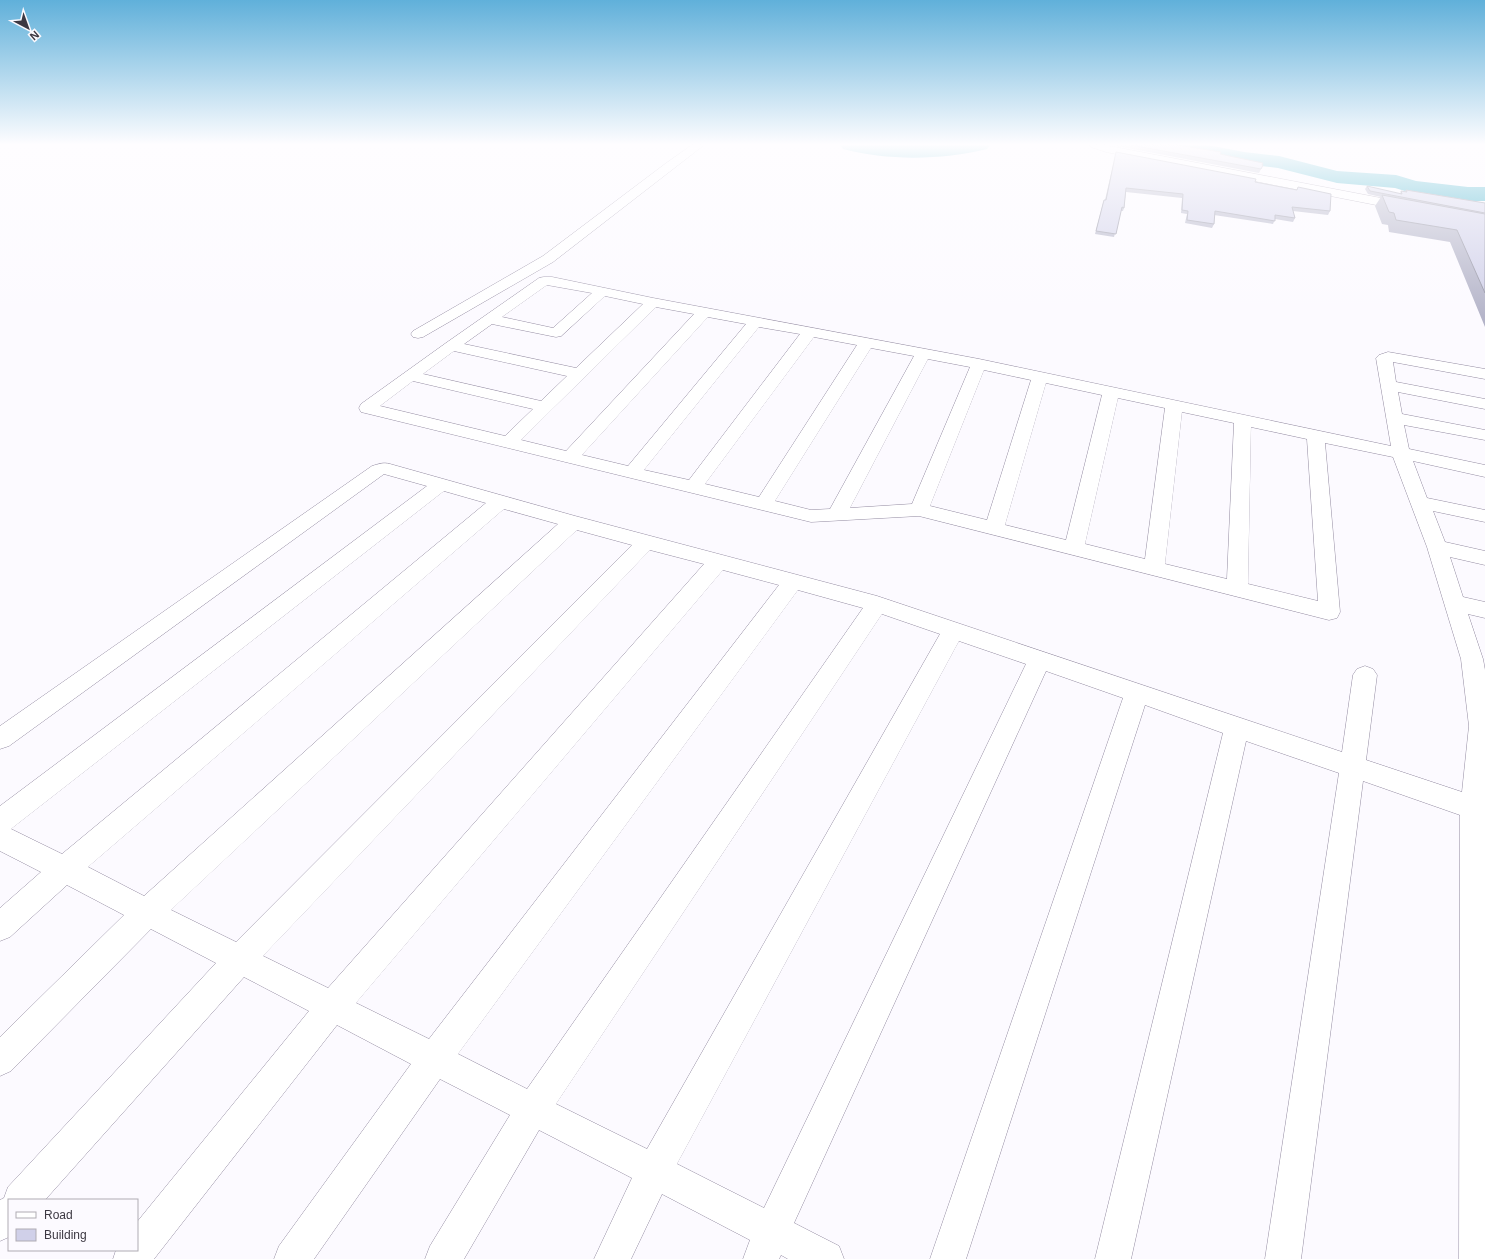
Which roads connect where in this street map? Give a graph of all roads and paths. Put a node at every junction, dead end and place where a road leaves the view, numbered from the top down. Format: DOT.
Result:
graph roads {
  1 [pos="620,204"];
  2 [pos="1393,204"];
  3 [pos="1415,208"];
  4 [pos="602,292"];
  5 [pos="653,302"];
  6 [pos="704,312"];
  7 [pos="489,319"];
  8 [pos="754,322"];
  9 [pos="810,332"];
  10 [pos="418,334"];
  11 [pos="866,343"];
  12 [pos="451,346"];
  13 [pos="923,353"];
  14 [pos="979,364"];
  15 [pos="579,374"];
  16 [pos="1485,374"];
  17 [pos="411,376"];
  18 [pos="1040,377"];
  19 [pos="1389,385"];
  20 [pos="1111,392"];
  21 [pos="1485,404"];
  22 [pos="1174,406"];
  23 [pos="544,407"];
  24 [pos="1394,418"];
  25 [pos="1243,420"];
  26 [pos="1485,435"];
  27 [pos="1316,436"];
  28 [pos="508,443"];
  29 [pos="1401,454"];
  30 [pos="569,458"];
  31 [pos="1485,471"];
  32 [pos="632,473"];
  33 [pos="442,484"];
  34 [pos="693,488"];
  35 [pos="501,501"];
  36 [pos="1419,502"];
  37 [pos="763,505"];
  38 [pos="919,510"];
  39 [pos="836,515"];
  40 [pos="1485,516"];
  41 [pos="573,522"];
  42 [pos="994,528"];
  43 [pos="646,542"];
  44 [pos="1437,547"];
  45 [pos="1074,548"];
  46 [pos="1485,558"];
  47 [pos="718,561"];
  48 [pos="1154,568"];
  49 [pos="793,581"];
  50 [pos="1237,589"];
  51 [pos="1454,603"];
  52 [pos="876,604"];
  53 [pos="1485,610"];
  54 [pos="954,630"];
  55 [pos="1040,659"];
  56 [pos="1479,661"];
  57 [pos="1364,675"];
  58 [pos="1137,693"];
  59 [pos="1483,726"];
  60 [pos="1237,727"];
  61 [pos="0,739"];
  62 [pos="1352,767"];
  63 [pos="1479,810"];
  64 [pos="0,822"];
  65 [pos="0,837"];
  66 [pos="64,870"];
  67 [pos="1480,891"];
  68 [pos="148,912"];
  69 [pos="0,927"];
  70 [pos="240,959"];
  71 [pos="1480,989"];
  72 [pos="332,1006"];
  73 [pos="434,1058"];
  74 [pos="0,1060"];
  75 [pos="1480,1105"];
  76 [pos="533,1109"];
  77 [pos="654,1171"];
  78 [pos="22,1199"];
  79 [pos="8,1215"];
  80 [pos="0,1223"];
  81 [pos="767,1245"];
  82 [pos="138,1250"];
  83 [pos="137,1251"];
  84 [pos="1480,1252"];
  85 [pos="131,1259"];
  86 [pos="292,1259"];
  87 [pos="443,1259"];
  88 [pos="612,1259"];
  89 [pos="826,1259"];
  90 [pos="948,1259"];
  91 [pos="1113,1259"];
  92 [pos="1283,1259"];
  1 -- 10 [label="street"];
  2 -- 3 [label="street"];
  4 -- 5 [label="street"];
  4 -- 7 [label="street"];
  4 -- 7 [label="street"];
  5 -- 6 [label="street"];
  5 -- 15 [label="street"];
  6 -- 8 [label="street"];
  6 -- 30 [label="street"];
  7 -- 12 [label="street"];
  8 -- 9 [label="street"];
  8 -- 32 [label="street"];
  9 -- 11 [label="street"];
  9 -- 34 [label="street"];
  11 -- 13 [label="street"];
  11 -- 37 [label="street"];
  12 -- 15 [label="street"];
  12 -- 17 [label="street"];
  13 -- 14 [label="street"];
  13 -- 39 [label="street"];
  14 -- 18 [label="street"];
  14 -- 38 [label="street"];
  15 -- 23 [label="street"];
  16 -- 19 [label="street"];
  17 -- 23 [label="street"];
  17 -- 28 [label="street"];
  18 -- 20 [label="street"];
  18 -- 42 [label="street"];
  19 -- 21 [label="street"];
  19 -- 24 [label="street"];
  20 -- 22 [label="street"];
  20 -- 45 [label="street"];
  22 -- 25 [label="street"];
  22 -- 48 [label="street"];
  23 -- 28 [label="street"];
  24 -- 26 [label="street"];
  24 -- 29 [label="street"];
  25 -- 27 [label="street"];
  25 -- 50 [label="street"];
  27 -- 29 [label="street"];
  27 -- 50 [label="street"];
  28 -- 30 [label="street"];
  29 -- 31 [label="street"];
  29 -- 36 [label="street"];
  30 -- 32 [label="street"];
  32 -- 34 [label="street"];
  33 -- 35 [label="street"];
  33 -- 61 [label="street"];
  33 -- 64 [label="street"];
  34 -- 37 [label="street"];
  35 -- 41 [label="street"];
  35 -- 66 [label="street"];
  36 -- 40 [label="street"];
  36 -- 44 [label="street"];
  37 -- 39 [label="street"];
  38 -- 39 [label="street"];
  38 -- 42 [label="street"];
  41 -- 43 [label="street"];
  41 -- 68 [label="street"];
  42 -- 45 [label="street"];
  43 -- 47 [label="street"];
  43 -- 70 [label="street"];
  44 -- 46 [label="street"];
  44 -- 51 [label="street"];
  45 -- 48 [label="street"];
  47 -- 49 [label="street"];
  47 -- 72 [label="street"];
  48 -- 50 [label="street"];
  49 -- 52 [label="street"];
  49 -- 73 [label="street"];
  51 -- 53 [label="street"];
  51 -- 56 [label="street"];
  52 -- 54 [label="street"];
  52 -- 76 [label="street"];
  54 -- 55 [label="street"];
  54 -- 77 [label="street"];
  55 -- 58 [label="street"];
  55 -- 81 [label="street"];
  56 -- 59 [label="street"];
  57 -- 62 [label="street"];
  58 -- 60 [label="street"];
  58 -- 90 [label="street"];
  59 -- 63 [label="street"];
  60 -- 62 [label="street"];
  60 -- 91 [label="street"];
  62 -- 63 [label="street"];
  62 -- 92 [label="street"];
  63 -- 67 [label="street"];
  65 -- 66 [label="street"];
  66 -- 68 [label="street"];
  66 -- 69 [label="street"];
  67 -- 71 [label="street"];
  68 -- 70 [label="street"];
  68 -- 74 [label="street"];
  70 -- 72 [label="street"];
  70 -- 78 [label="street"];
  71 -- 75 [label="street"];
  72 -- 73 [label="street"];
  72 -- 82 [label="street"];
  73 -- 76 [label="street"];
  73 -- 86 [label="street"];
  75 -- 84 [label="street"];
  76 -- 77 [label="street"];
  76 -- 87 [label="street"];
  77 -- 81 [label="street"];
  77 -- 88 [label="street"];
  79 -- 80 [label="street"];
  81 -- 89 [label="street"];
  83 -- 85 [label="street"];
}
